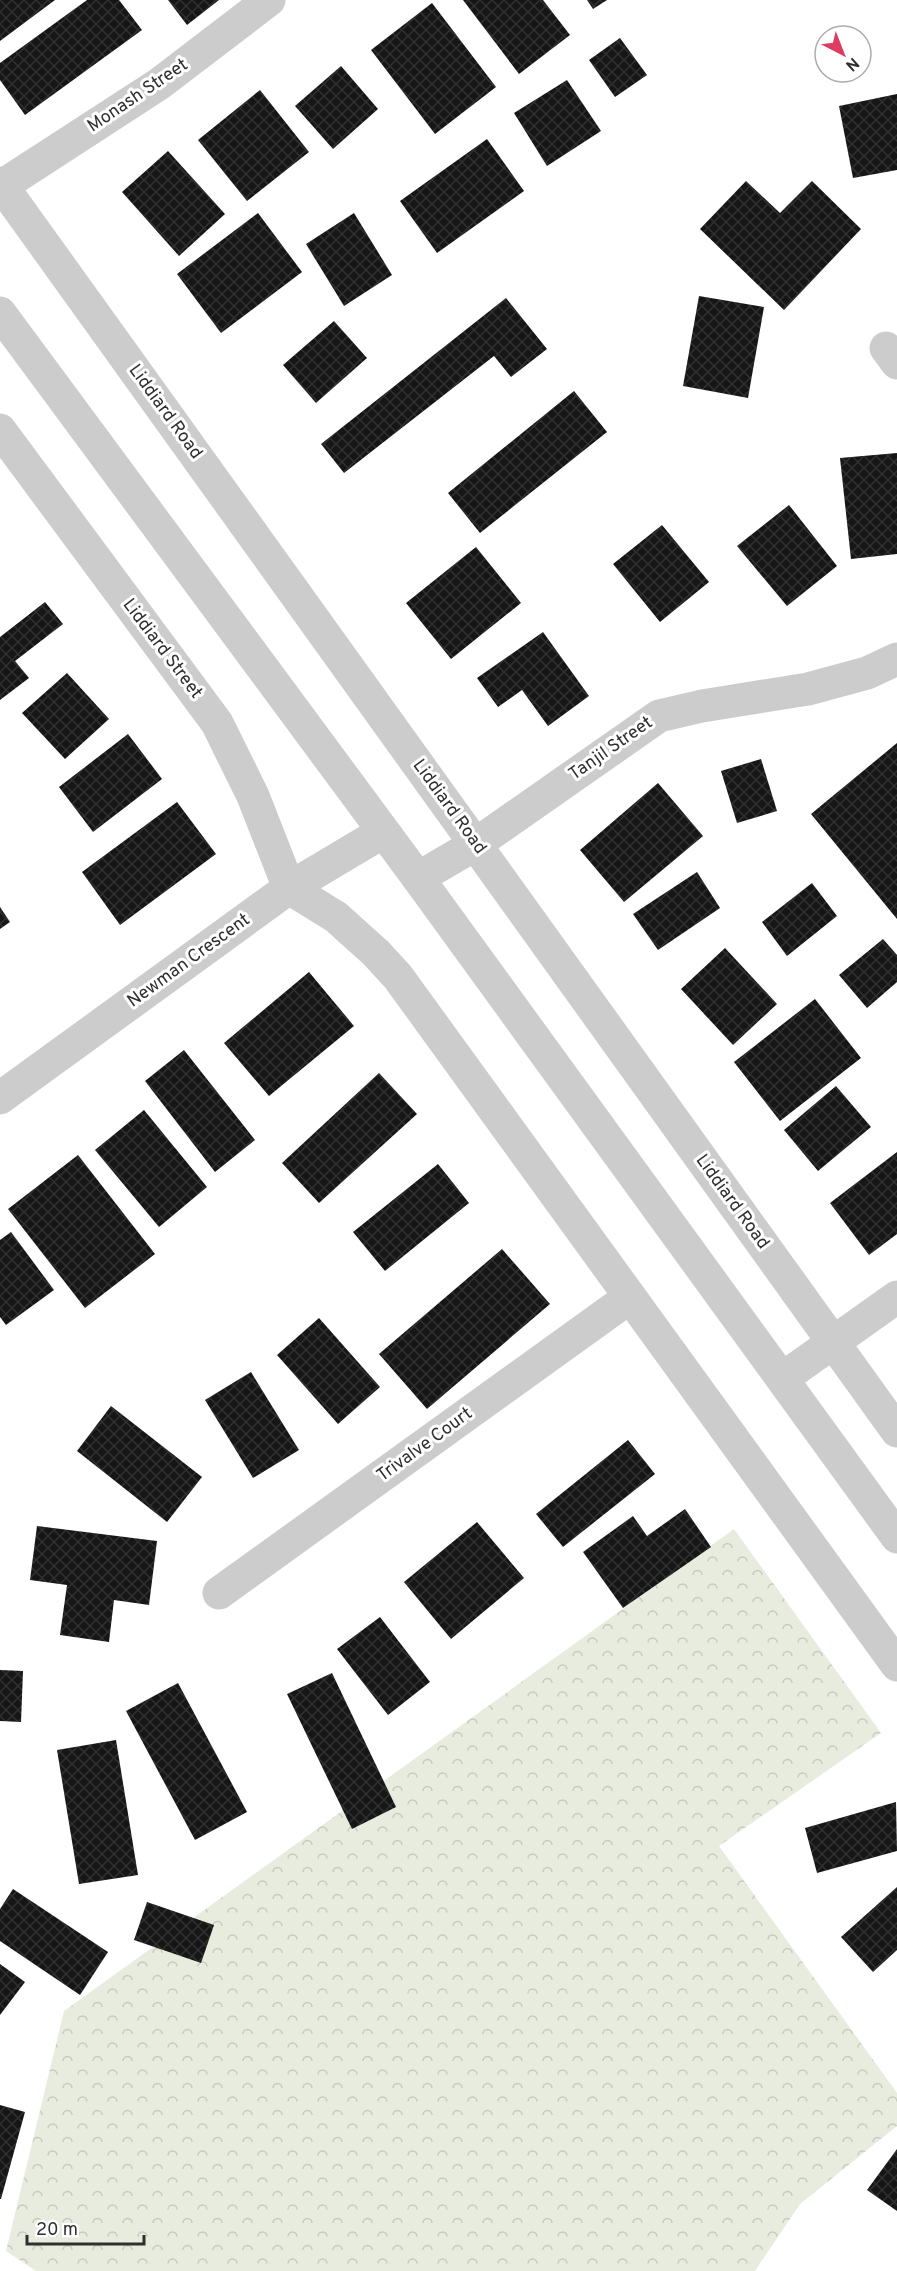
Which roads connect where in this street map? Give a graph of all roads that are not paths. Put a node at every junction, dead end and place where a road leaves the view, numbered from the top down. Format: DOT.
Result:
graph roads {
  1 [pos="269,0"];
  2 [pos="1,185"];
  3 [pos="0,313"];
  4 [pos="0,430"];
  5 [pos="897,659"];
  6 [pos="383,832"];
  7 [pos="476,844"];
  8 [pos="417,878"];
  9 [pos="289,888"];
  10 [pos="0,1098"];
  11 [pos="630,1296"];
  12 [pos="897,1297"];
  13 [pos="833,1343"];
  14 [pos="783,1378"];
  15 [pos="897,1431"];
  16 [pos="897,1537"];
  17 [pos="219,1593"];
  18 [pos="897,1665"];
  1 -- 2 [label="street, Monash Street"];
  2 -- 7 [label="street, Liddiard Road"];
  3 -- 6 [label="street"];
  4 -- 9 [label="street, Liddiard Street"];
  5 -- 7 [label="street, Tanjil Street"];
  6 -- 8 [label="street"];
  6 -- 9 [label="street, Newman Crescent"];
  7 -- 8 [label="street, Tanjil Street"];
  7 -- 13 [label="street, Liddiard Road"];
  8 -- 14 [label="street"];
  9 -- 10 [label="street, Newman Crescent"];
  9 -- 11 [label="street"];
  11 -- 17 [label="street, Trivalve Court"];
  11 -- 18 [label="street"];
  12 -- 13 [label="street"];
  13 -- 14 [label="street"];
  13 -- 15 [label="street, Liddiard Road"];
  14 -- 16 [label="street"];
}
